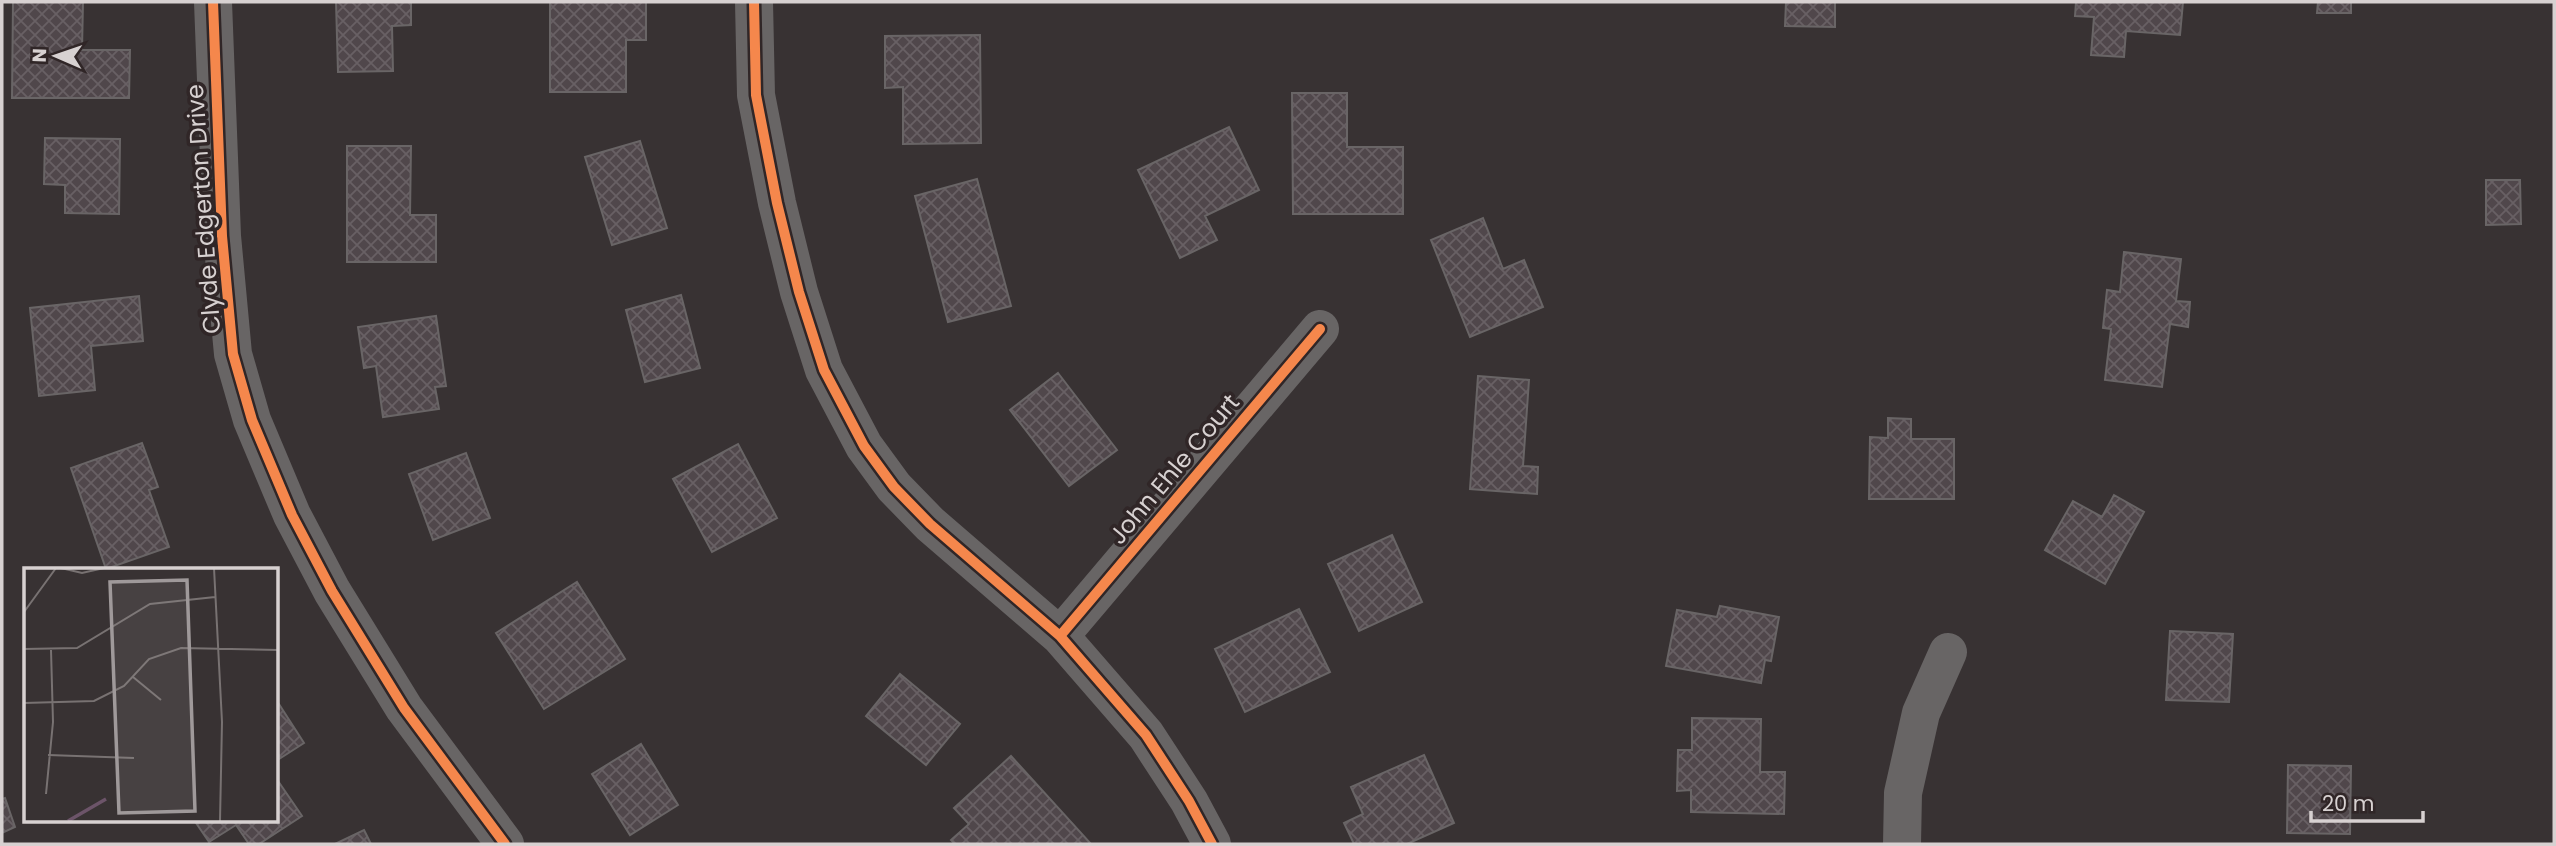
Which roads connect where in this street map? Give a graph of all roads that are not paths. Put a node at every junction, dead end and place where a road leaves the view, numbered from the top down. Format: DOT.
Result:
graph roads {
  1 [pos="213,2"];
  2 [pos="754,2"];
  3 [pos="1320,329"];
  4 [pos="1060,636"];
  5 [pos="1948,652"];
  6 [pos="505,844"];
  7 [pos="1212,844"];
  8 [pos="1902,844"];
  1 -- 6 [label="street, Clyde Edgerton Drive"];
  2 -- 4 [label="street"];
  3 -- 4 [label="street, John Ehle Court"];
  4 -- 7 [label="street"];
  5 -- 8 [label="street"];
}
